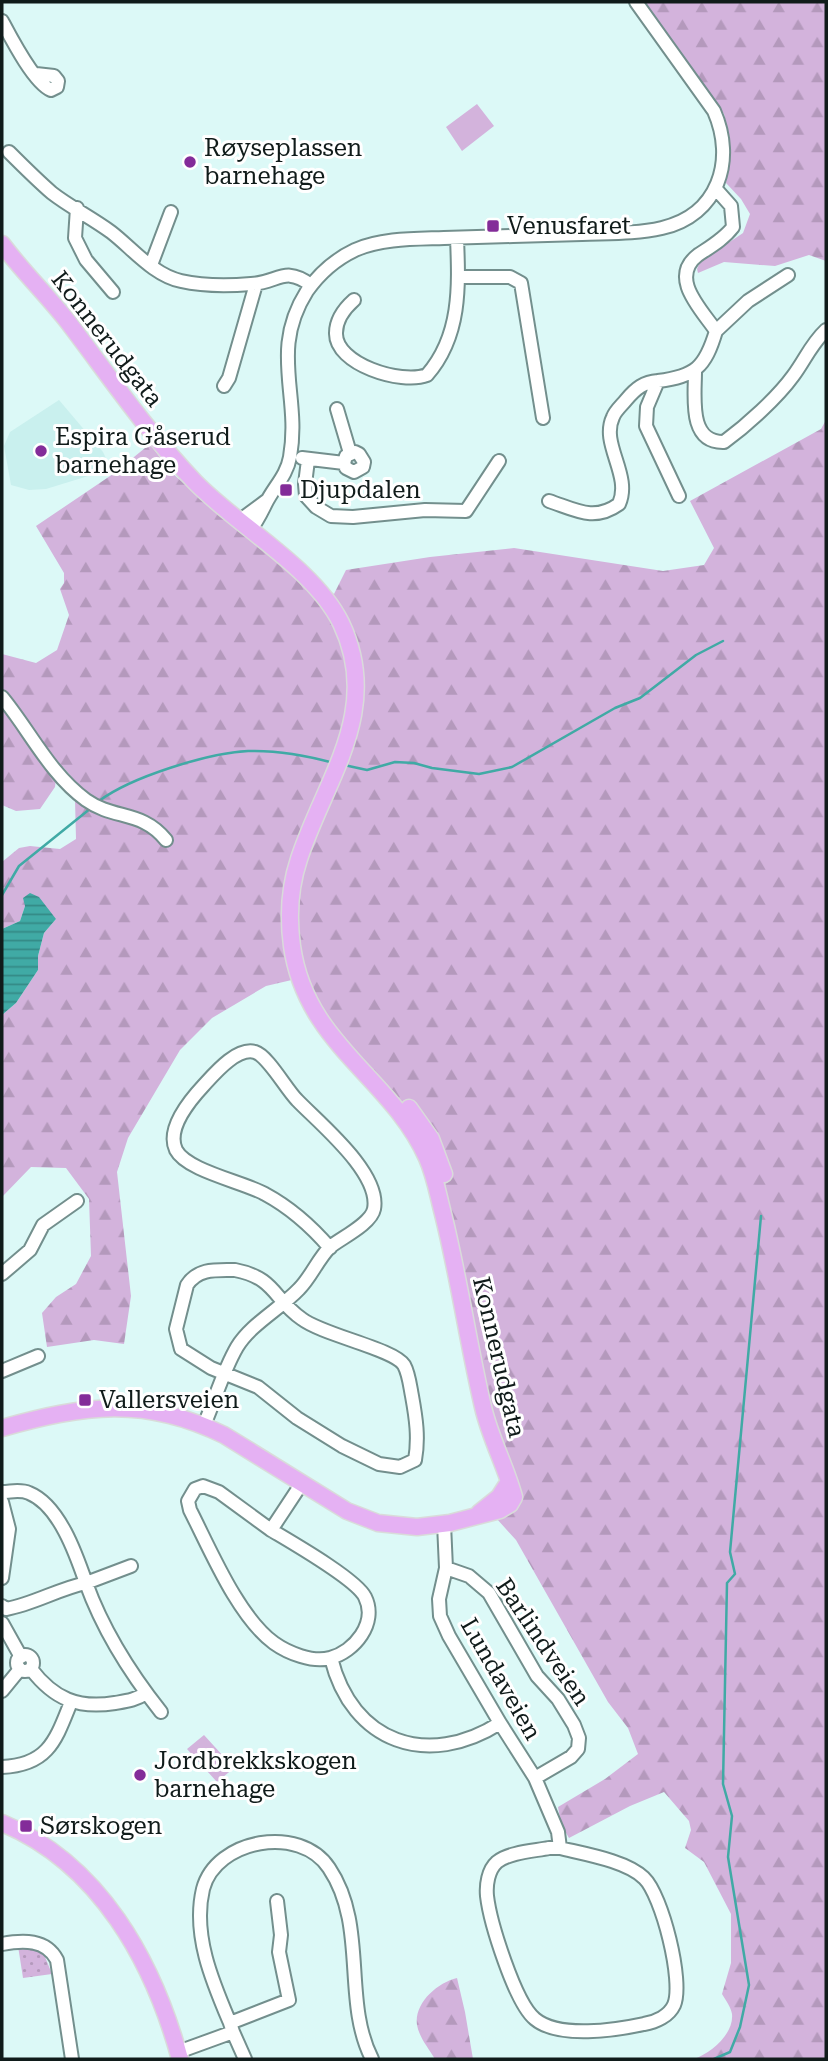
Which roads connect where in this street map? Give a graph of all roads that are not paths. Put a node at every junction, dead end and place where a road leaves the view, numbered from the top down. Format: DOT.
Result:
graph roads {
  1 [pos="636,2"];
  2 [pos="2,21"];
  3 [pos="36,74"];
  4 [pos="9,152"];
  5 [pos="715,188"];
  6 [pos="76,208"];
  7 [pos="171,212"];
  8 [pos="457,238"];
  9 [pos="4,247"];
  10 [pos="151,265"];
  11 [pos="788,275"];
  12 [pos="459,276"];
  13 [pos="256,284"];
  14 [pos="311,285"];
  15 [pos="113,292"];
  16 [pos="354,300"];
  17 [pos="826,330"];
  18 [pos="716,331"];
  19 [pos="695,372"];
  20 [pos="658,381"];
  21 [pos="224,386"];
  22 [pos="337,409"];
  23 [pos="543,418"];
  24 [pos="290,456"];
  25 [pos="308,460"];
  26 [pos="499,461"];
  27 [pos="679,496"];
  28 [pos="549,501"];
  29 [pos="244,526"];
  30 [pos="2,697"];
  31 [pos="166,840"];
  32 [pos="77,1201"];
  33 [pos="330,1248"];
  34 [pos="2,1274"];
  35 [pos="285,1302"];
  36 [pos="38,1356"];
  37 [pos="2,1371"];
  38 [pos="226,1373"];
  39 [pos="204,1425"];
  40 [pos="2,1428"];
  41 [pos="302,1483"];
  42 [pos="2,1492"];
  43 [pos="2,1502"];
  44 [pos="444,1524"];
  45 [pos="271,1530"];
  46 [pos="131,1566"];
  47 [pos="446,1568"];
  48 [pos="2,1578"];
  49 [pos="86,1583"];
  50 [pos="2,1606"];
  51 [pos="2,1623"];
  52 [pos="331,1658"];
  53 [pos="24,1665"];
  54 [pos="2,1690"];
  55 [pos="146,1693"];
  56 [pos="71,1702"];
  57 [pos="161,1712"];
  58 [pos="500,1723"];
  59 [pos="2,1767"];
  60 [pos="535,1778"];
  61 [pos="2,1823"];
  62 [pos="560,1848"];
  63 [pos="277,1901"];
  64 [pos="2,1944"];
  65 [pos="232,2028"];
  66 [pos="179,2056"];
  67 [pos="72,2059"];
  68 [pos="245,2059"];
  69 [pos="372,2059"];
  1 -- 5 [label="street"];
  2 -- 3 [label="street"];
  4 -- 6 [label="street"];
  5 -- 8 [label="street"];
  5 -- 18 [label="street"];
  6 -- 10 [label="street"];
  6 -- 15 [label="street"];
  7 -- 10 [label="street"];
  8 -- 12 [label="street"];
  8 -- 14 [label="street"];
  9 -- 29 [label="main road, Konnerudgata"];
  10 -- 13 [label="street"];
  11 -- 18 [label="street"];
  12 -- 16 [label="street"];
  12 -- 23 [label="street"];
  13 -- 14 [label="street"];
  13 -- 21 [label="street"];
  14 -- 24 [label="street"];
  17 -- 19 [label="street"];
  18 -- 19 [label="street"];
  19 -- 20 [label="street"];
  20 -- 27 [label="street"];
  20 -- 28 [label="street"];
  22 -- 25 [label="street"];
  24 -- 25 [label="street"];
  24 -- 29 [label="street"];
  25 -- 26 [label="street"];
  29 -- 44 [label="main road, Konnerudgata"];
  30 -- 31 [label="street"];
  32 -- 34 [label="street"];
  33 -- 33 [label="street"];
  33 -- 35 [label="street"];
  35 -- 38 [label="street"];
  35 -- 38 [label="street"];
  35 -- 38 [label="street"];
  36 -- 37 [label="street"];
  38 -- 39 [label="street"];
  39 -- 40 [label="main road"];
  39 -- 41 [label="main road"];
  41 -- 44 [label="main road"];
  41 -- 45 [label="street"];
  42 -- 49 [label="street"];
  43 -- 48 [label="street"];
  44 -- 47 [label="street, Lundaveien"];
  45 -- 52 [label="street"];
  45 -- 52 [label="street"];
  46 -- 49 [label="street"];
  47 -- 58 [label="street, Lundaveien"];
  47 -- 60 [label="street, Barlindveien"];
  49 -- 50 [label="street"];
  49 -- 55 [label="street"];
  51 -- 53 [label="street"];
  52 -- 58 [label="street"];
  53 -- 54 [label="street"];
  53 -- 56 [label="street"];
  55 -- 56 [label="street"];
  55 -- 57 [label="street"];
  56 -- 59 [label="street"];
  58 -- 60 [label="street, Lundaveien"];
  60 -- 62 [label="street, Lundaveien"];
  61 -- 66 [label="main road"];
  62 -- 62 [label="street"];
  63 -- 65 [label="street"];
  64 -- 67 [label="street"];
  65 -- 66 [label="street"];
  65 -- 68 [label="street"];
  65 -- 69 [label="street"];
}
